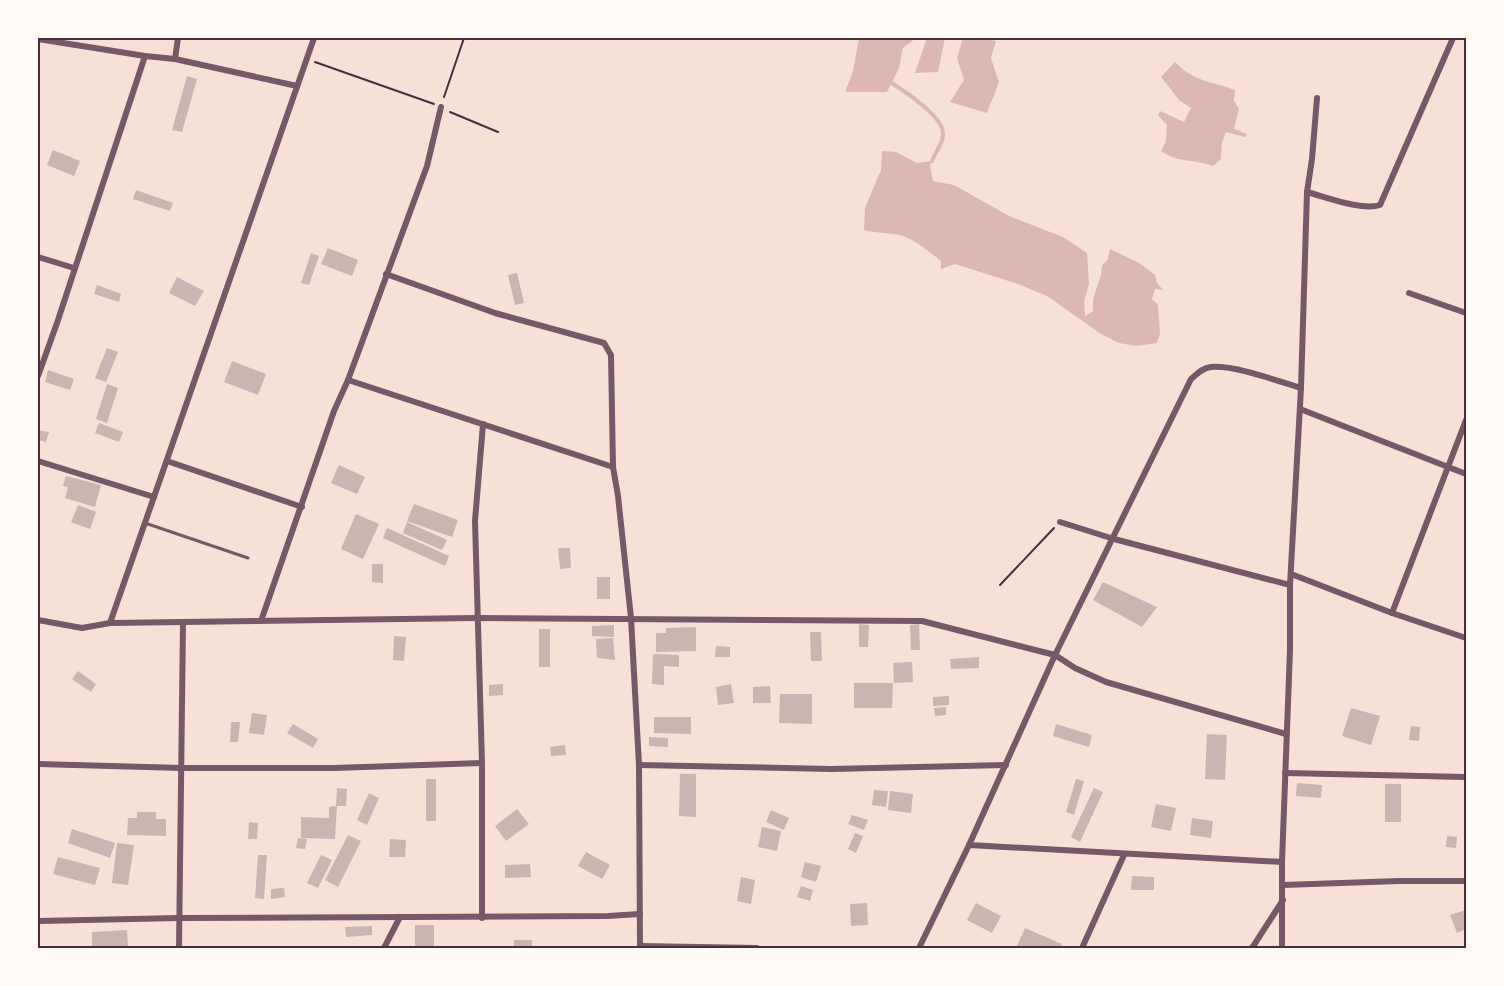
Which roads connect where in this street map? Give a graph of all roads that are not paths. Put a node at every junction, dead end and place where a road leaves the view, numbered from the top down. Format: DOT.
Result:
graph roads {
  1 [pos="178,38"];
  2 [pos="314,38"];
  3 [pos="1453,38"];
  4 [pos="38,39"];
  5 [pos="145,56"];
  6 [pos="175,59"];
  7 [pos="297,86"];
  8 [pos="1317,98"];
  9 [pos="441,107"];
  10 [pos="1307,192"];
  11 [pos="38,256"];
  12 [pos="74,268"];
  13 [pos="386,274"];
  14 [pos="1409,293"];
  15 [pos="1467,313"];
  16 [pos="38,376"];
  17 [pos="348,380"];
  18 [pos="1301,388"];
  19 [pos="1300,409"];
  20 [pos="1467,420"];
  21 [pos="483,424"];
  22 [pos="38,461"];
  23 [pos="167,461"];
  24 [pos="613,467"];
  25 [pos="1447,467"];
  26 [pos="1467,474"];
  27 [pos="154,497"];
  28 [pos="302,507"];
  29 [pos="1060,522"];
  30 [pos="145,523"];
  31 [pos="1114,539"];
  32 [pos="248,558"];
  33 [pos="1291,574"];
  34 [pos="1290,585"];
  35 [pos="1392,613"];
  36 [pos="476,618"];
  37 [pos="631,618"];
  38 [pos="38,620"];
  39 [pos="261,621"];
  40 [pos="183,622"];
  41 [pos="110,623"];
  42 [pos="1467,638"];
  43 [pos="1055,655"];
  44 [pos="1286,734"];
  45 [pos="38,764"];
  46 [pos="482,764"];
  47 [pos="639,765"];
  48 [pos="1006,765"];
  49 [pos="182,768"];
  50 [pos="1285,773"];
  51 [pos="1467,777"];
  52 [pos="969,845"];
  53 [pos="1124,855"];
  54 [pos="1282,862"];
  55 [pos="1467,881"];
  56 [pos="1282,885"];
  57 [pos="1284,900"];
  58 [pos="640,914"];
  59 [pos="400,917"];
  60 [pos="179,918"];
  61 [pos="482,918"];
  62 [pos="38,921"];
  63 [pos="640,947"];
  64 [pos="179,948"];
  65 [pos="384,948"];
  66 [pos="757,948"];
  67 [pos="919,948"];
  68 [pos="1082,948"];
  69 [pos="1252,948"];
  70 [pos="1282,948"];
  1 -- 6 [label="street"];
  2 -- 7 [label="street"];
  3 -- 10 [label="street"];
  4 -- 5 [label="street"];
  5 -- 6 [label="street"];
  5 -- 12 [label="street"];
  6 -- 7 [label="street"];
  7 -- 23 [label="street"];
  8 -- 10 [label="street"];
  9 -- 13 [label="street"];
  10 -- 18 [label="street"];
  11 -- 12 [label="street"];
  12 -- 16 [label="street"];
  13 -- 17 [label="street"];
  13 -- 24 [label="street"];
  14 -- 15 [label="street"];
  17 -- 21 [label="street"];
  17 -- 28 [label="street"];
  18 -- 19 [label="street"];
  18 -- 31 [label="street"];
  19 -- 25 [label="street"];
  19 -- 33 [label="street"];
  20 -- 25 [label="street"];
  21 -- 24 [label="street"];
  21 -- 36 [label="street"];
  22 -- 27 [label="street"];
  23 -- 27 [label="street"];
  23 -- 28 [label="street"];
  24 -- 37 [label="street"];
  25 -- 26 [label="street"];
  25 -- 35 [label="street"];
  27 -- 30 [label="street"];
  28 -- 39 [label="street"];
  29 -- 31 [label="street"];
  30 -- 32 [label="lane"];
  30 -- 41 [label="street"];
  31 -- 34 [label="street"];
  31 -- 43 [label="street"];
  33 -- 34 [label="street"];
  33 -- 35 [label="street"];
  34 -- 44 [label="street"];
  35 -- 42 [label="street"];
  36 -- 37 [label="street"];
  36 -- 39 [label="street"];
  36 -- 46 [label="street"];
  37 -- 43 [label="street"];
  37 -- 47 [label="street"];
  38 -- 41 [label="street"];
  39 -- 40 [label="street"];
  40 -- 41 [label="street"];
  40 -- 49 [label="street"];
  43 -- 44 [label="street"];
  43 -- 48 [label="street"];
  44 -- 50 [label="street"];
  45 -- 49 [label="street"];
  46 -- 49 [label="street"];
  46 -- 61 [label="street"];
  47 -- 48 [label="street"];
  47 -- 58 [label="street"];
  48 -- 52 [label="street"];
  49 -- 60 [label="street"];
  50 -- 51 [label="street"];
  50 -- 54 [label="street"];
  52 -- 53 [label="street"];
  52 -- 67 [label="street"];
  53 -- 54 [label="street"];
  53 -- 68 [label="street"];
  54 -- 56 [label="street"];
  55 -- 56 [label="street"];
  56 -- 57 [label="street"];
  57 -- 69 [label="street"];
  57 -- 70 [label="street"];
  58 -- 61 [label="street"];
  58 -- 63 [label="street"];
  59 -- 60 [label="street"];
  59 -- 61 [label="street"];
  59 -- 65 [label="street"];
  60 -- 62 [label="street"];
  60 -- 64 [label="street"];
  63 -- 66 [label="street"];
}
